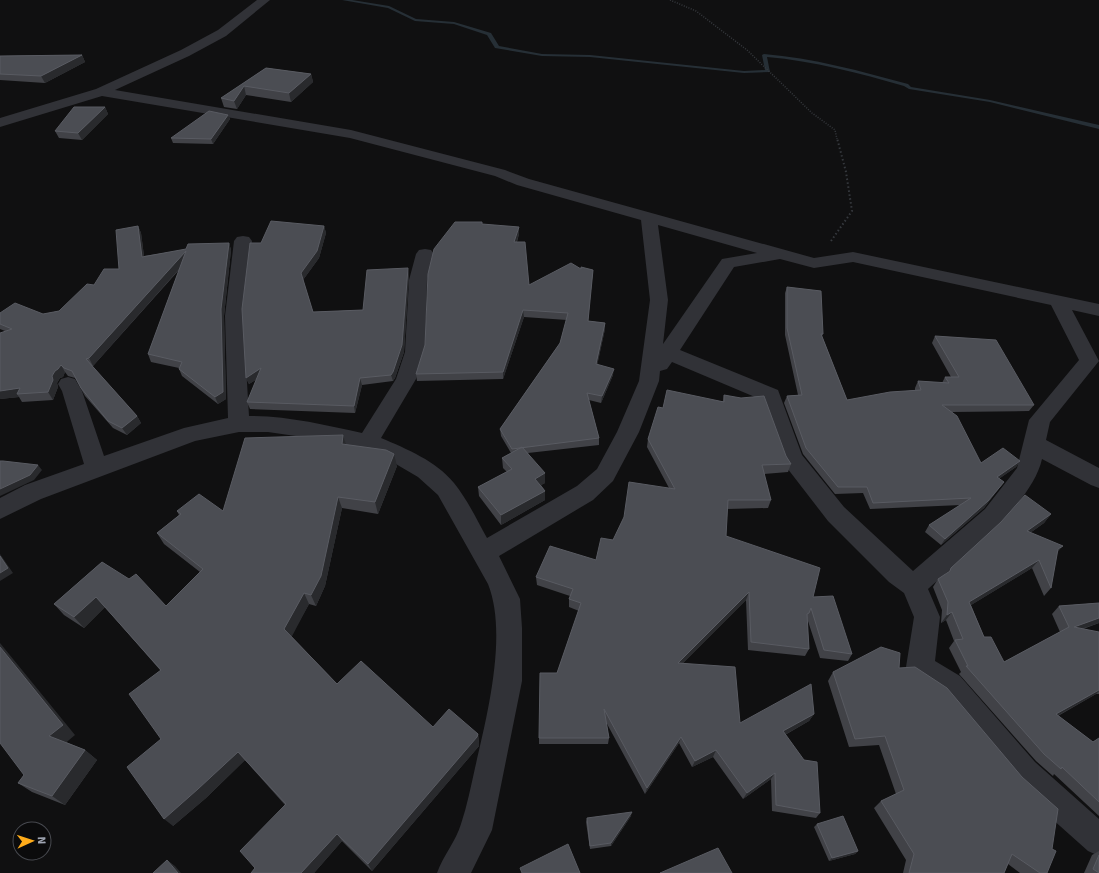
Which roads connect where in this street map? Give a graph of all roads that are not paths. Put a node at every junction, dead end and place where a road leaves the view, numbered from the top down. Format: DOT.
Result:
graph roads {
  1 [pos="264,0"];
  2 [pos="101,92"];
  3 [pos="0,123"];
  4 [pos="649,217"];
  5 [pos="243,241"];
  6 [pos="425,254"];
  7 [pos="779,254"];
  8 [pos="1058,301"];
  9 [pos="1099,310"];
  10 [pos="1074,334"];
  11 [pos="1099,346"];
  12 [pos="668,353"];
  13 [pos="649,381"];
  14 [pos="68,384"];
  15 [pos="239,424"];
  16 [pos="368,442"];
  17 [pos="1034,444"];
  18 [pos="97,468"];
  19 [pos="1099,479"];
  20 [pos="0,509"];
  21 [pos="483,553"];
  22 [pos="914,586"];
  23 [pos="1099,840"];
  24 [pos="453,873"];
  1 -- 2 [label="street"];
  2 -- 3 [label="street"];
  2 -- 4 [label="street"];
  4 -- 7 [label="street"];
  4 -- 13 [label="street"];
  5 -- 15 [label="street"];
  6 -- 16 [label="street"];
  7 -- 8 [label="street"];
  7 -- 12 [label="street"];
  8 -- 9 [label="street"];
  8 -- 10 [label="street"];
  10 -- 11 [label="street"];
  10 -- 17 [label="street"];
  12 -- 13 [label="street"];
  12 -- 22 [label="street"];
  13 -- 21 [label="street"];
  14 -- 18 [label="street"];
  15 -- 16 [label="street"];
  15 -- 18 [label="street"];
  16 -- 21 [label="street"];
  17 -- 19 [label="street"];
  17 -- 22 [label="street"];
  18 -- 20 [label="street"];
  21 -- 24 [label="street"];
  22 -- 23 [label="street"];
}
